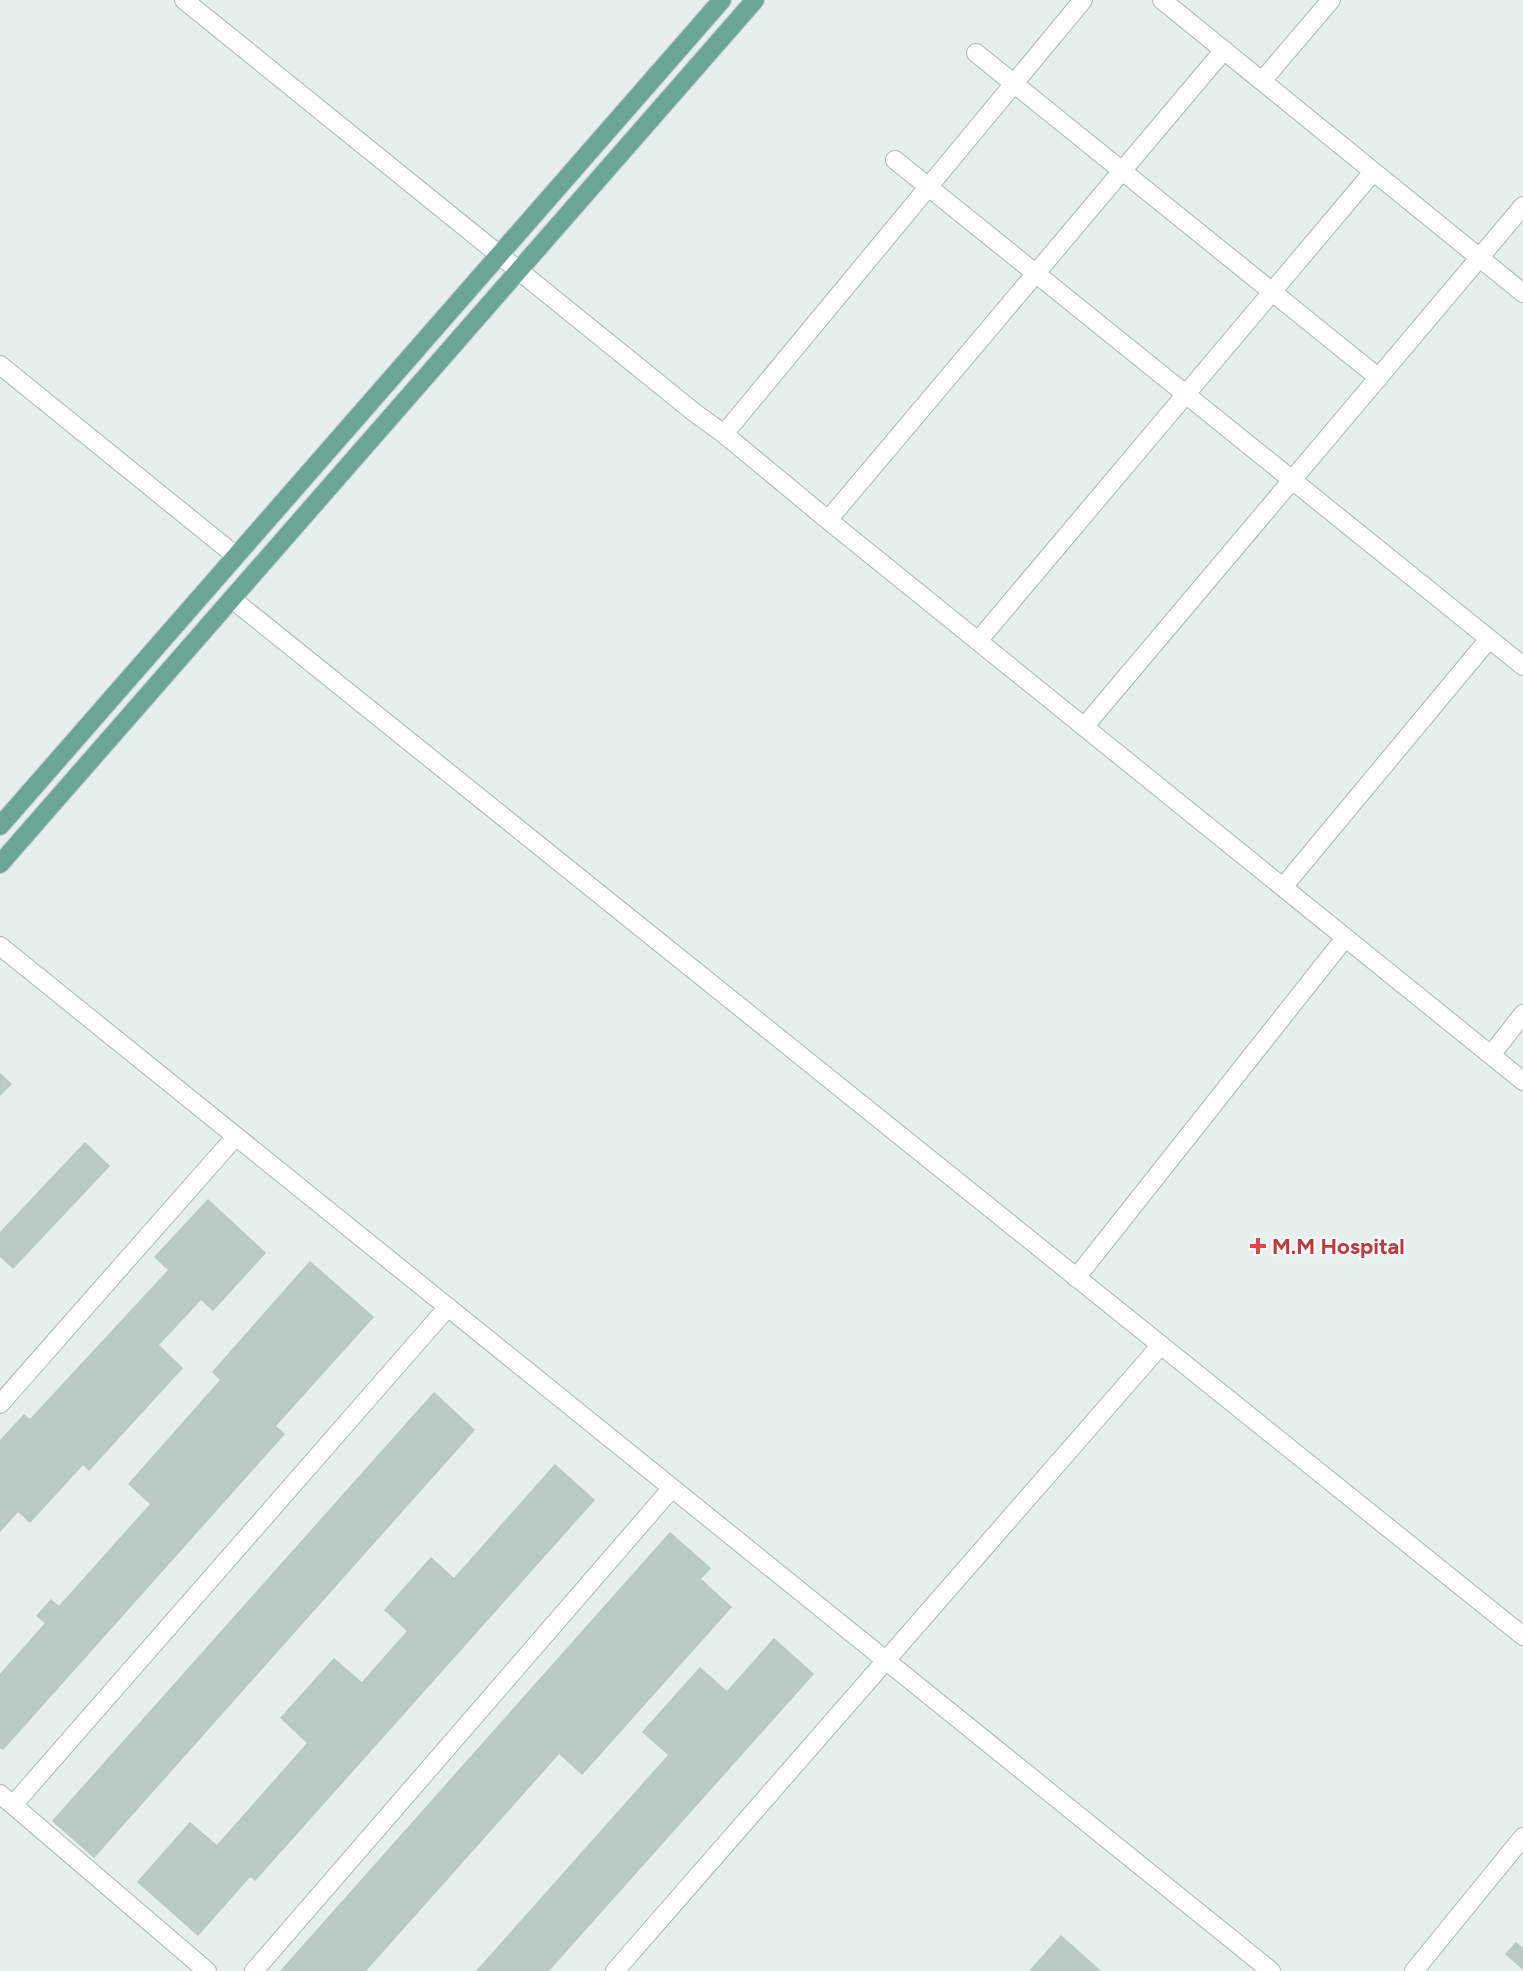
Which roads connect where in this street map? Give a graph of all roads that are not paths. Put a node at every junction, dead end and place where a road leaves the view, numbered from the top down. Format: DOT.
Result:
graph roads {
  1 [pos="722,0"];
  2 [pos="756,0"];
  3 [pos="1083,0"];
  4 [pos="1162,0"];
  5 [pos="1331,0"];
  6 [pos="193,3"];
  7 [pos="1224,50"];
  8 [pos="976,53"];
  9 [pos="1263,81"];
  10 [pos="1014,83"];
  11 [pos="896,160"];
  12 [pos="1122,171"];
  13 [pos="1373,172"];
  14 [pos="928,187"];
  15 [pos="1523,206"];
  16 [pos="499,255"];
  17 [pos="1480,257"];
  18 [pos="519,270"];
  19 [pos="1036,273"];
  20 [pos="1272,292"];
  21 [pos="1523,293"];
  22 [pos="0,365"];
  23 [pos="1378,378"];
  24 [pos="1186,394"];
  25 [pos="724,434"];
  26 [pos="1292,480"];
  27 [pos="828,520"];
  28 [pos="236,556"];
  29 [pos="231,599"];
  30 [pos="1489,639"];
  31 [pos="978,641"];
  32 [pos="1523,666"];
  33 [pos="1084,727"];
  34 [pos="0,826"];
  35 [pos="0,864"];
  36 [pos="1282,886"];
  37 [pos="1345,938"];
  38 [pos="0,946"];
  39 [pos="1523,1014"];
  40 [pos="1491,1054"];
  41 [pos="1523,1081"];
  42 [pos="236,1136"];
  43 [pos="1076,1278"];
  44 [pos="448,1307"];
  45 [pos="1161,1345"];
  46 [pos="0,1404"];
  47 [pos="672,1488"];
  48 [pos="1523,1636"];
  49 [pos="886,1661"];
  50 [pos="6,1800"];
  51 [pos="1523,1837"];
  52 [pos="207,1971"];
  53 [pos="254,1971"];
  54 [pos="615,1971"];
  55 [pos="1272,1971"];
  56 [pos="1414,1971"];
  1 -- 16 [label="main road"];
  2 -- 18 [label="main road"];
  3 -- 10 [label="street"];
  4 -- 7 [label="street"];
  5 -- 9 [label="street"];
  6 -- 16 [label="street"];
  7 -- 9 [label="street"];
  7 -- 12 [label="street"];
  8 -- 10 [label="street"];
  9 -- 13 [label="street"];
  10 -- 12 [label="street"];
  10 -- 14 [label="street"];
  11 -- 14 [label="street"];
  12 -- 19 [label="street"];
  12 -- 20 [label="street"];
  13 -- 17 [label="street"];
  13 -- 20 [label="street"];
  14 -- 19 [label="street"];
  14 -- 25 [label="street"];
  15 -- 17 [label="street"];
  16 -- 18 [label="street"];
  16 -- 28 [label="main road"];
  17 -- 21 [label="street"];
  17 -- 23 [label="street"];
  18 -- 25 [label="street"];
  18 -- 29 [label="main road"];
  19 -- 24 [label="street"];
  19 -- 27 [label="street"];
  20 -- 23 [label="street"];
  20 -- 24 [label="street"];
  22 -- 28 [label="street"];
  23 -- 26 [label="street"];
  24 -- 26 [label="street"];
  24 -- 31 [label="street"];
  25 -- 27 [label="street"];
  26 -- 30 [label="street"];
  26 -- 33 [label="street"];
  27 -- 31 [label="street"];
  28 -- 34 [label="main road"];
  29 -- 35 [label="main road"];
  29 -- 43 [label="street"];
  30 -- 32 [label="street"];
  30 -- 36 [label="street"];
  31 -- 33 [label="street"];
  33 -- 36 [label="street"];
  36 -- 37 [label="street"];
  37 -- 40 [label="street"];
  37 -- 43 [label="street"];
  38 -- 42 [label="street"];
  39 -- 40 [label="street"];
  40 -- 41 [label="street"];
  42 -- 44 [label="street"];
  42 -- 46 [label="street"];
  43 -- 45 [label="street"];
  44 -- 47 [label="street"];
  44 -- 50 [label="street"];
  45 -- 48 [label="street"];
  45 -- 49 [label="street"];
  47 -- 49 [label="street"];
  47 -- 53 [label="street"];
  49 -- 54 [label="street"];
  49 -- 55 [label="street"];
  50 -- 52 [label="street"];
  51 -- 56 [label="street"];
}
